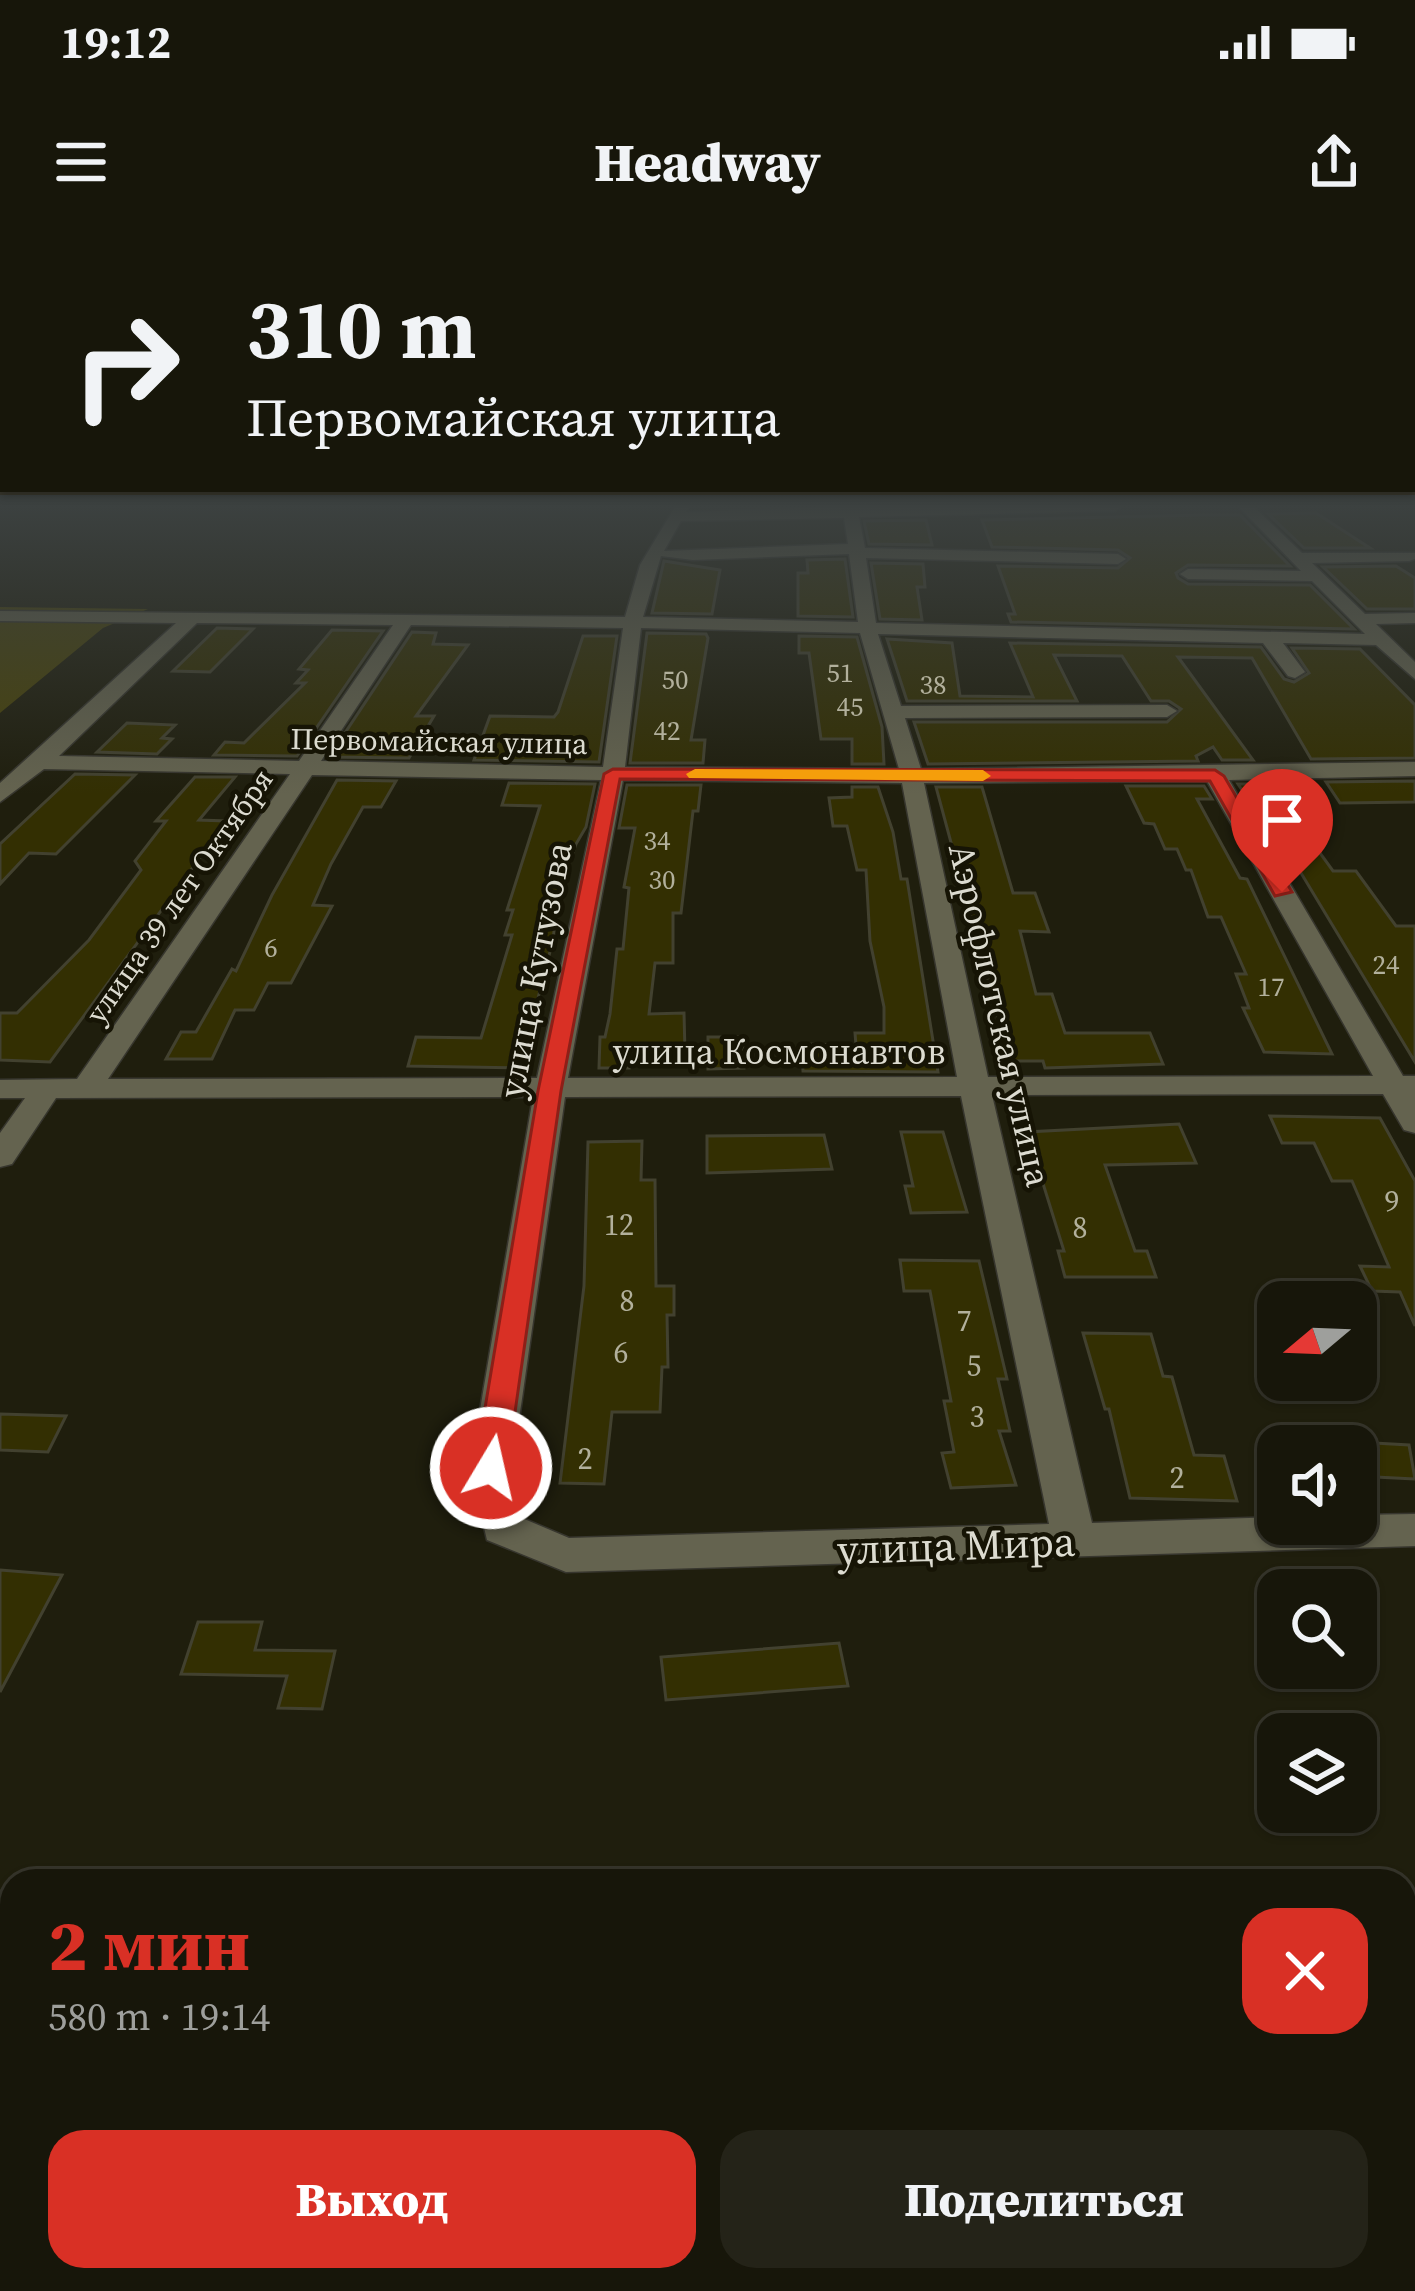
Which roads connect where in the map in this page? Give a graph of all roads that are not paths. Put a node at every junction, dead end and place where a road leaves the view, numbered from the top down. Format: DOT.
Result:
graph roads {
  1 [pos="638,603"];
  2 [pos="865,603"];
  3 [pos="1343,603"];
  4 [pos="0,616"];
  5 [pos="1415,618"];
  6 [pos="191,619"];
  7 [pos="406,620"];
  8 [pos="1360,620"];
  9 [pos="632,625"];
  10 [pos="868,629"];
  11 [pos="1269,638"];
  12 [pos="1380,640"];
  13 [pos="1295,672"];
  14 [pos="1415,673"];
  15 [pos="1166,711"];
  16 [pos="894,712"];
  17 [pos="38,762"];
  18 [pos="308,768"];
  19 [pos="1415,769"];
  20 [pos="613,774"];
  21 [pos="912,776"];
  22 [pos="1215,776"];
  23 [pos="0,795"];
  24 [pos="1404,1085"];
  25 [pos="87,1088"];
  26 [pos="977,1088"];
  27 [pos="0,1089"];
  28 [pos="47,1089"];
  29 [pos="550,1091"];
  30 [pos="1415,1123"];
  31 [pos="0,1157"];
  32 [pos="502,1528"];
  33 [pos="1415,1530"];
  34 [pos="1074,1541"];
  1 -- 9 [label="street, улица Кутузова"];
  2 -- 10 [label="street, Аэрофлотская улица"];
  3 -- 8 [label="street"];
  4 -- 6 [label="street"];
  5 -- 8 [label="street"];
  6 -- 7 [label="street"];
  6 -- 17 [label="street"];
  7 -- 9 [label="street"];
  7 -- 18 [label="street, улица 39 лет Октября"];
  8 -- 12 [label="street"];
  9 -- 10 [label="street"];
  9 -- 20 [label="street, улица Кутузова"];
  10 -- 11 [label="street"];
  10 -- 16 [label="street, Аэрофлотская улица"];
  11 -- 12 [label="street"];
  11 -- 13 [label="street"];
  12 -- 14 [label="street"];
  15 -- 16 [label="street"];
  16 -- 21 [label="street, Аэрофлотская улица"];
  17 -- 18 [label="street, Первомайская улица"];
  17 -- 23 [label="street"];
  18 -- 20 [label="street, Первомайская улица"];
  18 -- 25 [label="street, улица 39 лет Октября"];
  19 -- 22 [label="street, Первомайская улица"];
  20 -- 21 [label="street, Первомайская улица"];
  20 -- 29 [label="street, улица Кутузова"];
  21 -- 22 [label="street, Первомайская улица"];
  21 -- 26 [label="street, Аэрофлотская улица"];
  22 -- 24 [label="street"];
  24 -- 26 [label="street, улица Космонавтов"];
  24 -- 30 [label="street"];
  25 -- 28 [label="street, улица Космонавтов"];
  25 -- 29 [label="street, улица Космонавтов"];
  26 -- 29 [label="street, улица Космонавтов"];
  26 -- 34 [label="street, Аэрофлотская улица"];
  27 -- 28 [label="street, улица Космонавтов"];
  28 -- 31 [label="street"];
  29 -- 32 [label="street, улица Кутузова"];
  32 -- 34 [label="street, улица Мира"];
  33 -- 34 [label="street, улица Мира"];
}
